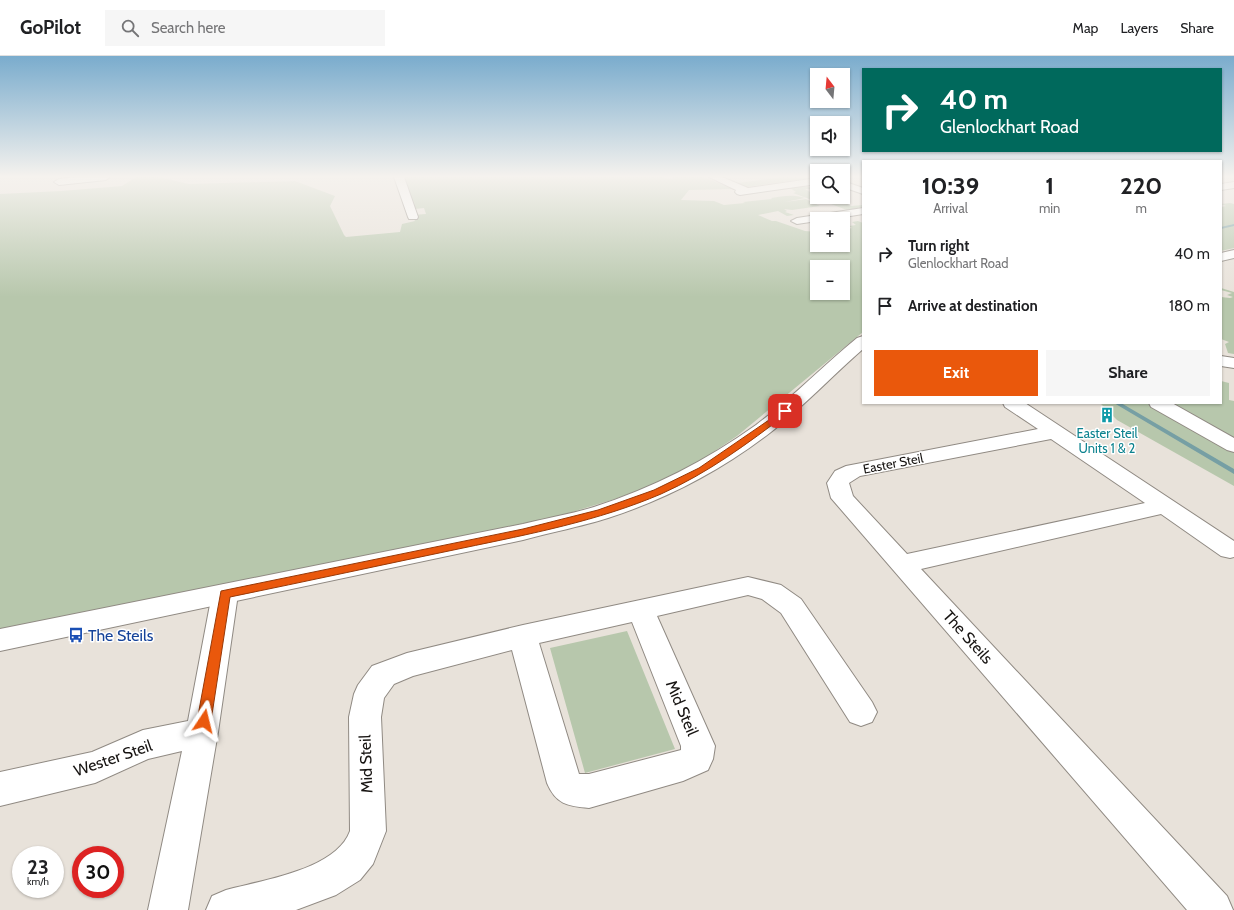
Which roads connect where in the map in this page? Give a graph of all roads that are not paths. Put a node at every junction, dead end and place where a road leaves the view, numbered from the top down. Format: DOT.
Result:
graph roads {
  1 [pos="821,217"];
  2 [pos="796,221"];
  3 [pos="1234,254"];
  4 [pos="1222,257"];
  5 [pos="862,342"];
  6 [pos="1222,361"];
  7 [pos="1234,363"];
  8 [pos="1013,404"];
  9 [pos="1160,404"];
  10 [pos="1055,432"];
  11 [pos="1234,446"];
  12 [pos="1164,506"];
  13 [pos="1230,550"];
  14 [pos="902,564"];
  15 [pos="225,594"];
  16 [pos="641,610"];
  17 [pos="523,636"];
  18 [pos="0,640"];
  19 [pos="861,712"];
  20 [pos="202,732"];
  21 [pos="0,789"];
  22 [pos="168,910"];
  23 [pos="226,910"];
  24 [pos="1213,910"];
  1 -- 2 [label="street"];
  3 -- 4 [label="street"];
  5 -- 15 [label="street"];
  6 -- 7 [label="street"];
  8 -- 10 [label="street"];
  9 -- 11 [label="street"];
  10 -- 12 [label="street"];
  10 -- 14 [label="street, Easter Steil"];
  12 -- 13 [label="street"];
  12 -- 14 [label="street"];
  14 -- 24 [label="street, The Steils"];
  15 -- 18 [label="street"];
  15 -- 20 [label="street"];
  16 -- 17 [label="street, Mid Steil"];
  16 -- 17 [label="street, Mid Steil"];
  16 -- 19 [label="street, Mid Steil"];
  17 -- 23 [label="street, Mid Steil"];
  20 -- 21 [label="street, Wester Steil"];
  20 -- 22 [label="street"];
}
